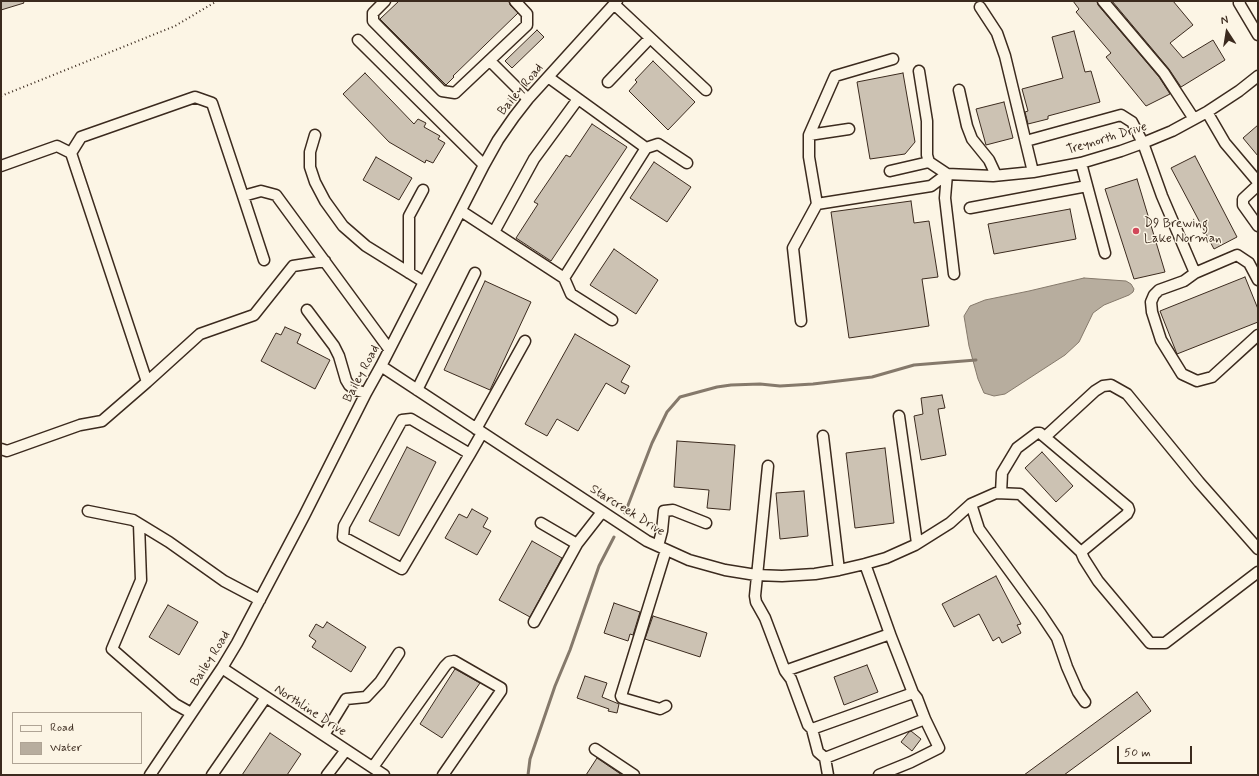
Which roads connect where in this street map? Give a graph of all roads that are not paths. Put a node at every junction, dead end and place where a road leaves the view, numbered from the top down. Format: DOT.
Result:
graph roads {
  1 [pos="386,1"];
  2 [pos="515,1"];
  3 [pos="1103,1"];
  4 [pos="1240,1"];
  5 [pos="616,3"];
  6 [pos="980,7"];
  7 [pos="1258,35"];
  8 [pos="650,38"];
  9 [pos="358,40"];
  10 [pos="893,59"];
  11 [pos="490,61"];
  12 [pos="919,71"];
  13 [pos="1258,76"];
  14 [pos="548,77"];
  15 [pos="608,82"];
  16 [pos="706,90"];
  17 [pos="960,90"];
  18 [pos="528,99"];
  19 [pos="578,99"];
  20 [pos="1207,112"];
  21 [pos="1194,118"];
  22 [pos="849,129"];
  23 [pos="315,135"];
  24 [pos="809,136"];
  25 [pos="1026,141"];
  26 [pos="1143,143"];
  27 [pos="646,148"];
  28 [pos="71,153"];
  29 [pos="929,162"];
  30 [pos="686,163"];
  31 [pos="1081,163"];
  32 [pos="484,165"];
  33 [pos="1,166"];
  34 [pos="890,171"];
  35 [pos="1033,172"];
  36 [pos="947,174"];
  37 [pos="996,176"];
  38 [pos="1258,182"];
  39 [pos="1258,185"];
  40 [pos="1087,186"];
  41 [pos="423,190"];
  42 [pos="243,196"];
  43 [pos="817,204"];
  44 [pos="970,208"];
  45 [pos="460,211"];
  46 [pos="1258,226"];
  47 [pos="494,232"];
  48 [pos="1106,253"];
  49 [pos="264,260"];
  50 [pos="324,260"];
  51 [pos="409,273"];
  52 [pos="475,273"];
  53 [pos="1195,273"];
  54 [pos="954,274"];
  55 [pos="564,278"];
  56 [pos="1258,280"];
  57 [pos="424,282"];
  58 [pos="308,310"];
  59 [pos="612,320"];
  60 [pos="801,322"];
  61 [pos="1258,335"];
  62 [pos="525,341"];
  63 [pos="389,349"];
  64 [pos="381,366"];
  65 [pos="147,382"];
  66 [pos="417,390"];
  67 [pos="366,393"];
  68 [pos="899,416"];
  69 [pos="479,431"];
  70 [pos="823,436"];
  71 [pos="1045,437"];
  72 [pos="1,449"];
  73 [pos="470,454"];
  74 [pos="768,466"];
  75 [pos="1001,493"];
  76 [pos="971,504"];
  77 [pos="88,511"];
  78 [pos="602,512"];
  79 [pos="541,523"];
  80 [pos="706,523"];
  81 [pos="139,524"];
  82 [pos="917,543"];
  83 [pos="577,544"];
  84 [pos="662,548"];
  85 [pos="1258,549"];
  86 [pos="1081,552"];
  87 [pos="866,564"];
  88 [pos="839,570"];
  89 [pos="1258,572"];
  90 [pos="756,575"];
  91 [pos="260,600"];
  92 [pos="534,622"];
  93 [pos="890,634"];
  94 [pos="399,653"];
  95 [pos="222,668"];
  96 [pos="786,671"];
  97 [pos="913,693"];
  98 [pos="266,697"];
  99 [pos="1085,702"];
  100 [pos="666,706"];
  101 [pos="191,713"];
  102 [pos="924,719"];
  103 [pos="812,729"];
  104 [pos="324,735"];
  105 [pos="595,749"];
  106 [pos="346,750"];
  107 [pos="825,758"];
  108 [pos="373,767"];
  109 [pos="150,775"];
  110 [pos="212,775"];
  111 [pos="327,775"];
  112 [pos="384,775"];
  113 [pos="444,775"];
  114 [pos="634,775"];
  115 [pos="828,775"];
  116 [pos="879,775"];
  1 -- 11 [label="street"];
  2 -- 11 [label="street"];
  3 -- 21 [label="street"];
  4 -- 7 [label="street"];
  5 -- 8 [label="street"];
  5 -- 14 [label="street, Bailey Road"];
  6 -- 25 [label="street"];
  8 -- 15 [label="street"];
  8 -- 16 [label="street"];
  9 -- 32 [label="street"];
  10 -- 24 [label="street"];
  11 -- 18 [label="street"];
  12 -- 29 [label="street"];
  13 -- 20 [label="street, Treynorth Drive"];
  14 -- 18 [label="street, Bailey Road"];
  14 -- 19 [label="street"];
  17 -- 37 [label="street"];
  18 -- 32 [label="street, Bailey Road"];
  19 -- 27 [label="street"];
  19 -- 47 [label="street"];
  20 -- 21 [label="street, Treynorth Drive"];
  20 -- 38 [label="street"];
  21 -- 26 [label="street, Treynorth Drive"];
  22 -- 24 [label="street"];
  23 -- 51 [label="street"];
  24 -- 43 [label="street"];
  25 -- 26 [label="street"];
  25 -- 35 [label="street"];
  26 -- 31 [label="street, Treynorth Drive"];
  26 -- 53 [label="street"];
  27 -- 30 [label="street"];
  27 -- 55 [label="street"];
  28 -- 33 [label="street"];
  28 -- 42 [label="street"];
  28 -- 65 [label="street"];
  29 -- 34 [label="street"];
  29 -- 36 [label="street"];
  31 -- 35 [label="street, Treynorth Drive"];
  31 -- 40 [label="street"];
  32 -- 45 [label="street, Bailey Road"];
  35 -- 37 [label="street, Treynorth Drive"];
  36 -- 37 [label="street, Treynorth Drive"];
  36 -- 43 [label="street"];
  36 -- 54 [label="street"];
  39 -- 46 [label="street"];
  40 -- 44 [label="street"];
  40 -- 48 [label="street"];
  41 -- 51 [label="street"];
  42 -- 49 [label="street"];
  42 -- 50 [label="street"];
  43 -- 60 [label="street"];
  45 -- 47 [label="street"];
  45 -- 57 [label="street, Bailey Road"];
  47 -- 55 [label="street"];
  50 -- 63 [label="street"];
  50 -- 65 [label="street"];
  51 -- 57 [label="street"];
  52 -- 66 [label="street"];
  53 -- 56 [label="street"];
  53 -- 61 [label="street"];
  55 -- 59 [label="street"];
  57 -- 63 [label="street, Bailey Road"];
  58 -- 67 [label="street"];
  62 -- 69 [label="street"];
  63 -- 64 [label="street, Bailey Road"];
  64 -- 66 [label="street, Starcreek Drive"];
  64 -- 67 [label="street, Bailey Road"];
  65 -- 72 [label="street"];
  66 -- 69 [label="street, Starcreek Drive"];
  67 -- 91 [label="street, Bailey Road"];
  68 -- 82 [label="street"];
  69 -- 73 [label="street"];
  69 -- 78 [label="street, Starcreek Drive"];
  70 -- 88 [label="street"];
  71 -- 75 [label="street"];
  71 -- 85 [label="street"];
  71 -- 86 [label="street"];
  73 -- 73 [label="street"];
  74 -- 90 [label="street"];
  75 -- 76 [label="street, Starcreek Drive"];
  75 -- 86 [label="street"];
  76 -- 82 [label="street, Starcreek Drive"];
  76 -- 99 [label="street"];
  77 -- 81 [label="street"];
  78 -- 83 [label="street"];
  78 -- 84 [label="street, Starcreek Drive"];
  79 -- 83 [label="street"];
  80 -- 84 [label="street"];
  81 -- 91 [label="street"];
  81 -- 101 [label="street"];
  82 -- 87 [label="street, Starcreek Drive"];
  83 -- 92 [label="street"];
  84 -- 90 [label="street, Starcreek Drive"];
  84 -- 100 [label="street"];
  86 -- 89 [label="street"];
  87 -- 88 [label="street, Starcreek Drive"];
  87 -- 93 [label="street"];
  88 -- 90 [label="street, Starcreek Drive"];
  90 -- 96 [label="street"];
  91 -- 95 [label="street, Bailey Road"];
  93 -- 96 [label="street"];
  93 -- 97 [label="street"];
  94 -- 104 [label="street"];
  95 -- 98 [label="street, Northline Drive"];
  95 -- 101 [label="street, Bailey Road"];
  96 -- 103 [label="street"];
  97 -- 102 [label="street"];
  97 -- 103 [label="street"];
  98 -- 104 [label="street, Northline Drive"];
  98 -- 110 [label="street"];
  101 -- 109 [label="street, Bailey Road"];
  102 -- 107 [label="street"];
  102 -- 116 [label="street"];
  103 -- 107 [label="street"];
  104 -- 106 [label="street, Northline Drive"];
  105 -- 114 [label="street"];
  106 -- 108 [label="street, Northline Drive"];
  106 -- 111 [label="street"];
  107 -- 115 [label="street"];
  108 -- 112 [label="street, Northline Drive"];
  108 -- 113 [label="street"];
}
